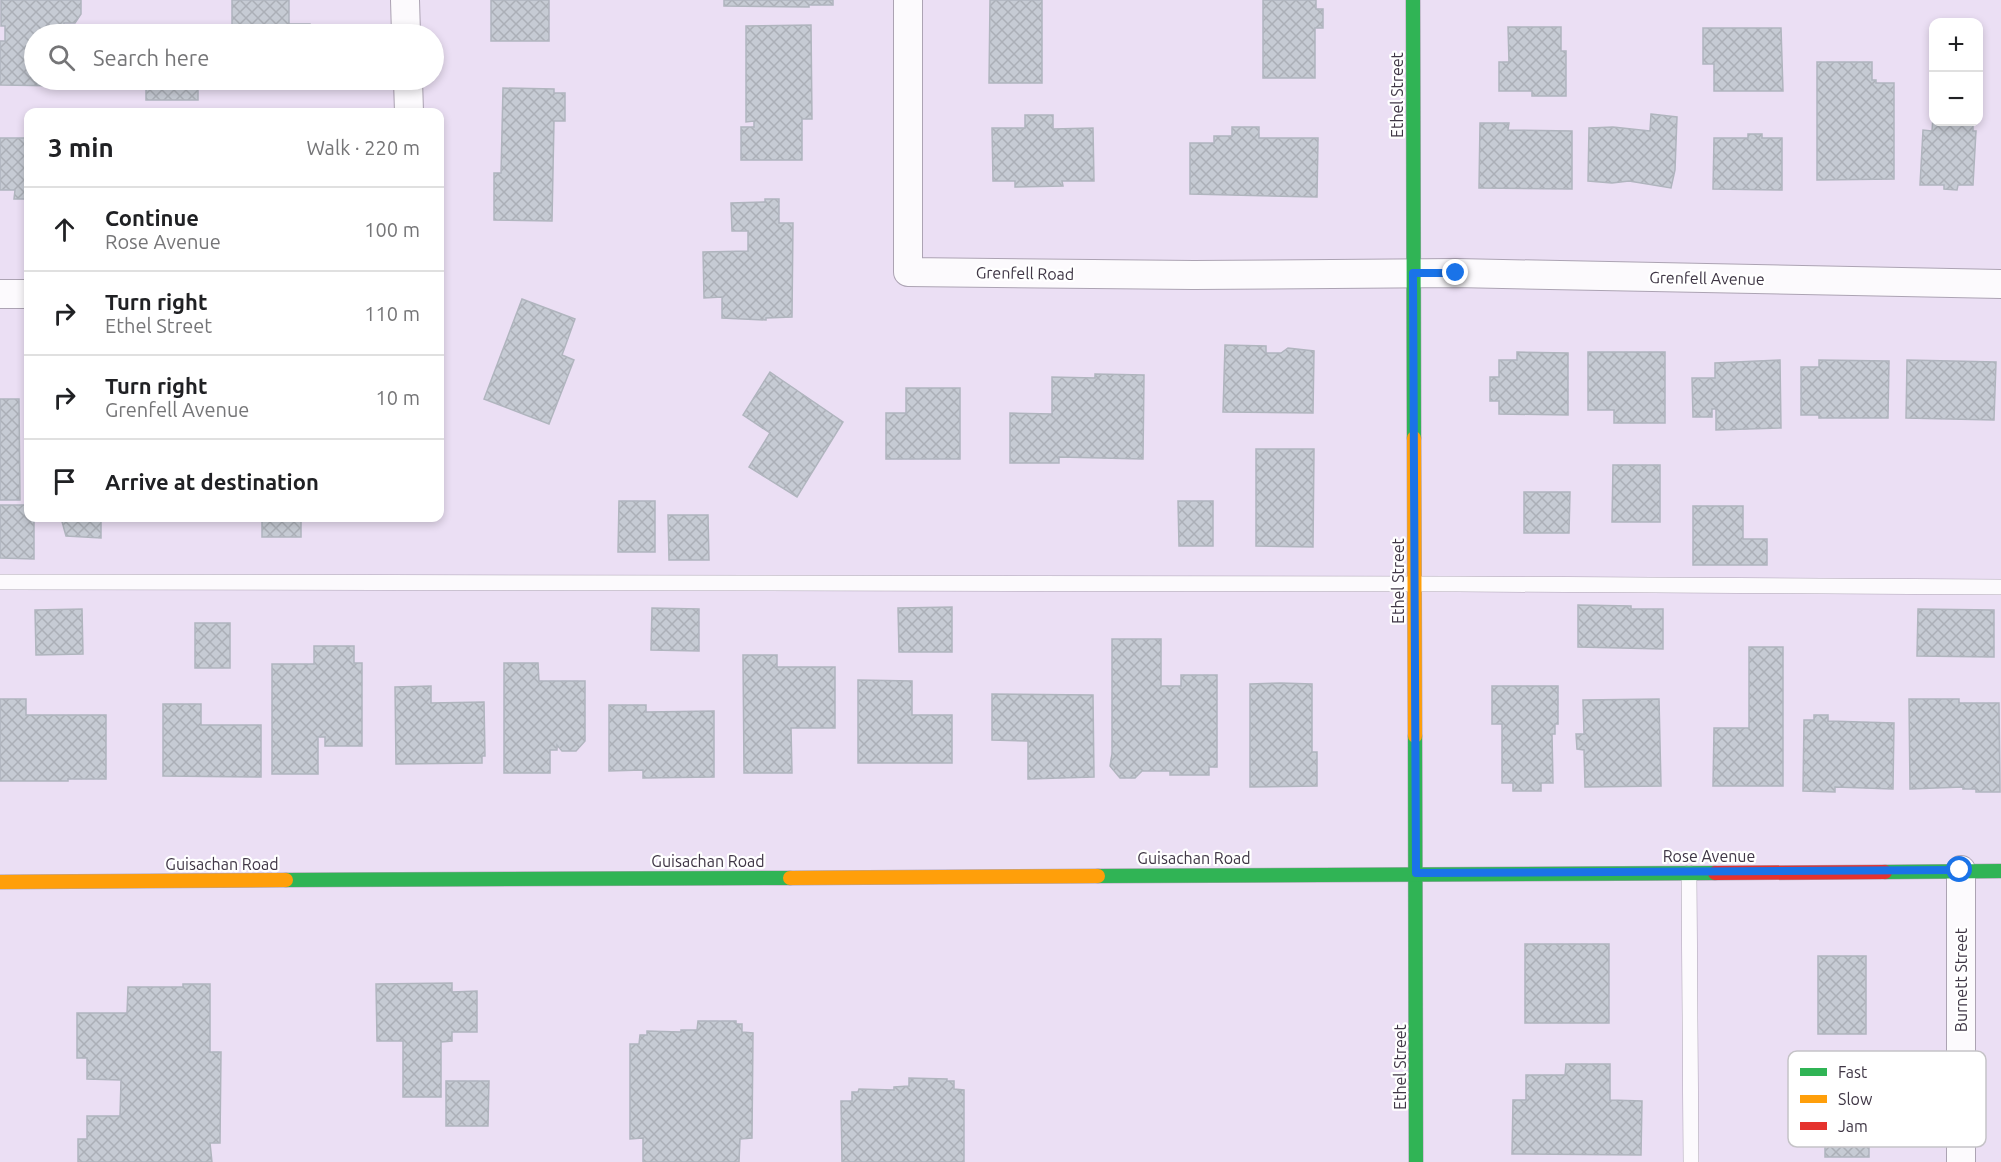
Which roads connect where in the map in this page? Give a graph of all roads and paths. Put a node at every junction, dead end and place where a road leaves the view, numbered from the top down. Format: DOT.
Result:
graph roads {
  1 [pos="405,0"];
  2 [pos="908,0"];
  3 [pos="1413,0"];
  4 [pos="406,24"];
  5 [pos="408,90"];
  6 [pos="409,108"];
  7 [pos="1413,273"];
  8 [pos="2001,285"];
  9 [pos="0,294"];
  10 [pos="24,294"];
  11 [pos="0,582"];
  12 [pos="1414,585"];
  13 [pos="2001,587"];
  14 [pos="1960,870"];
  15 [pos="2001,871"];
  16 [pos="1416,873"];
  17 [pos="1689,873"];
  18 [pos="0,882"];
  19 [pos="1960,1051"];
  20 [pos="1416,1162"];
  21 [pos="1691,1162"];
  1 -- 4 [label="street"];
  2 -- 7 [label="street, Grenfell Road"];
  3 -- 7 [label="street, Ethel Street"];
  5 -- 6 [label="street"];
  7 -- 8 [label="street, Grenfell Avenue"];
  7 -- 12 [label="street, Ethel Street"];
  9 -- 10 [label="street"];
  11 -- 12 [label="lane"];
  12 -- 13 [label="lane"];
  12 -- 16 [label="street, Ethel Street"];
  14 -- 15 [label="street, Rose Avenue"];
  14 -- 17 [label="street, Rose Avenue"];
  14 -- 19 [label="street, Burnett Street"];
  16 -- 17 [label="street, Rose Avenue"];
  16 -- 18 [label="street, Guisachan Road"];
  16 -- 20 [label="street, Ethel Street"];
  17 -- 21 [label="lane"];
}
